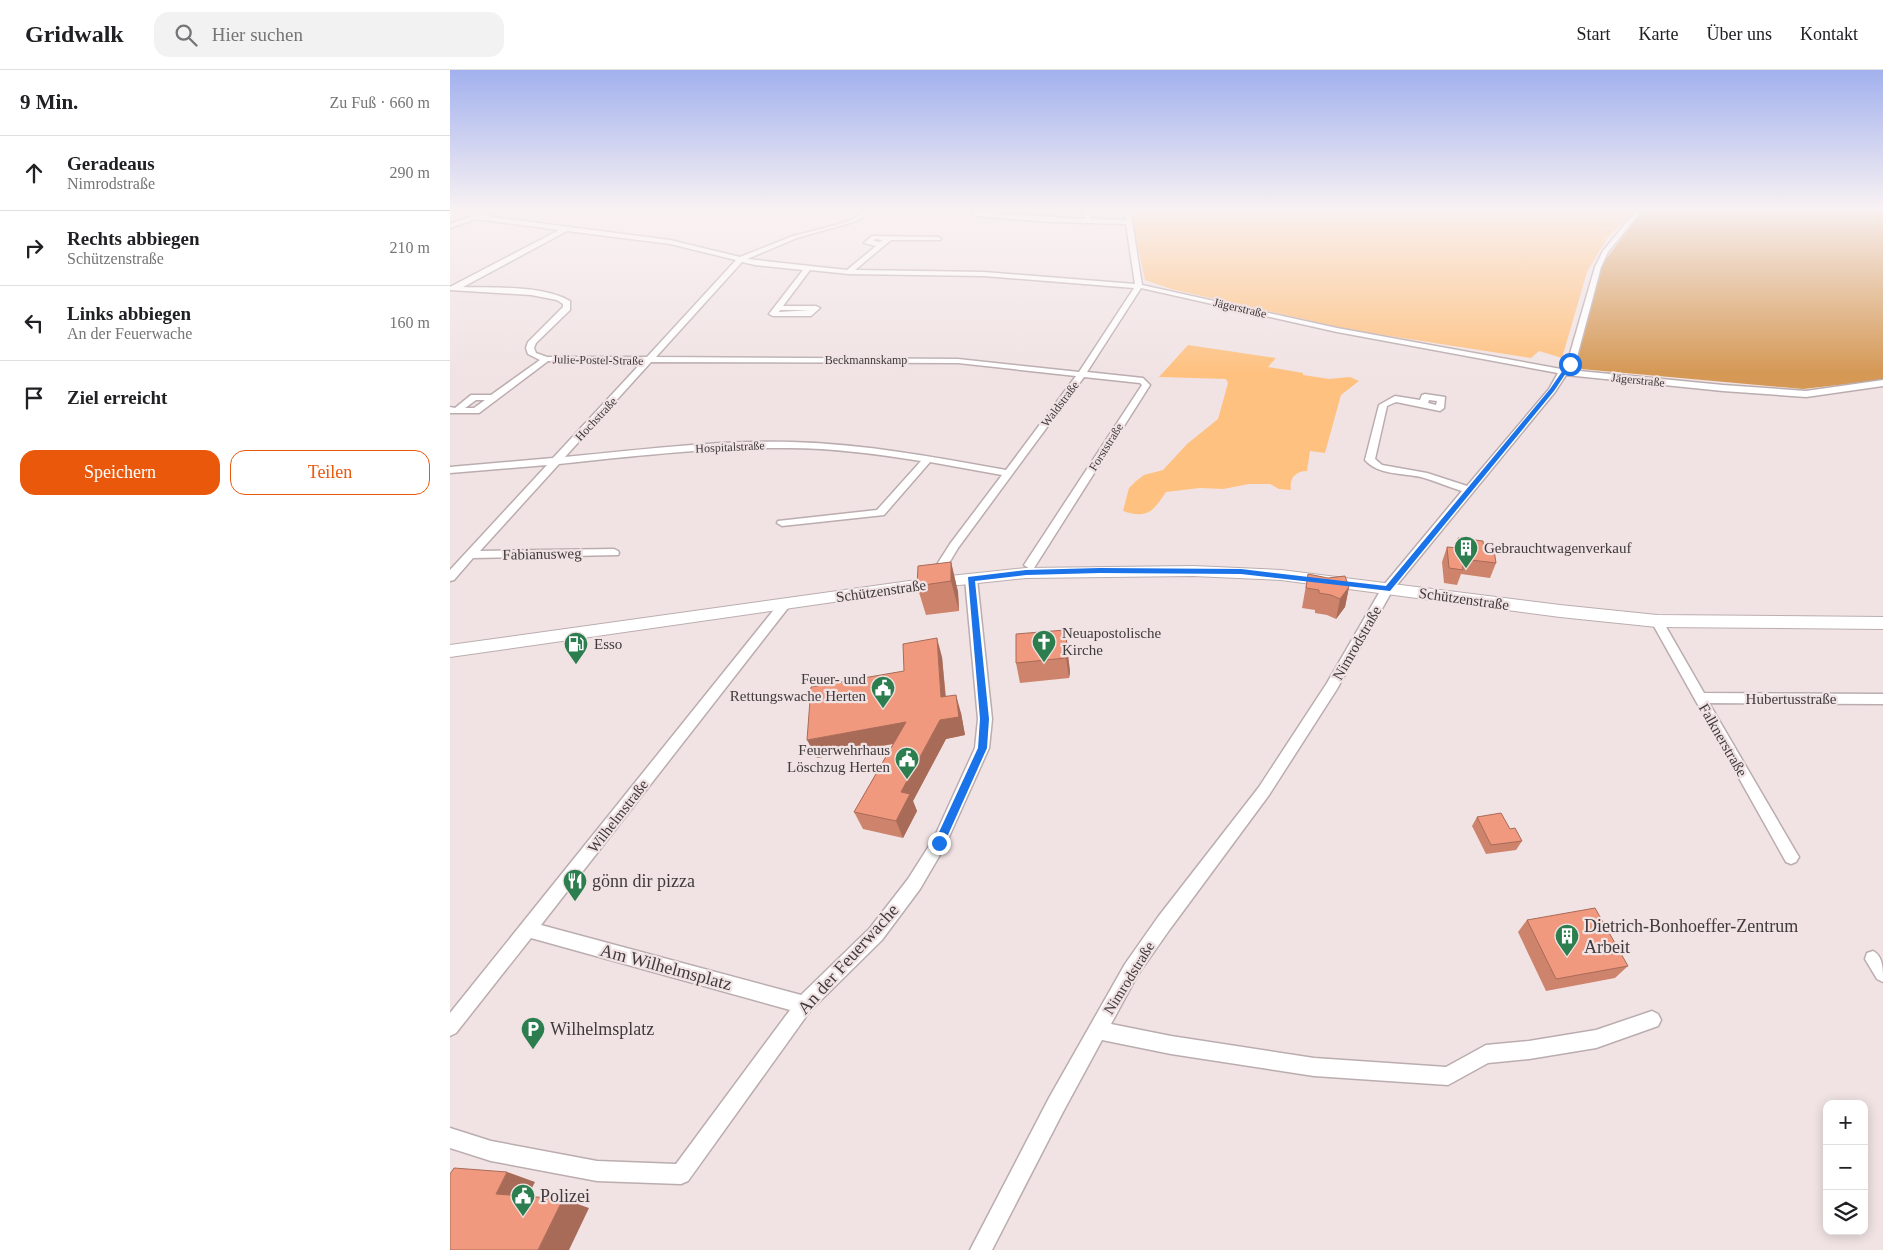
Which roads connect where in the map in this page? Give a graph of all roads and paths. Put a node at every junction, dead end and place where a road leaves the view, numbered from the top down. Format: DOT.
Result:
graph roads {
  1 [pos="502,263"];
  2 [pos="737,263"];
  3 [pos="756,263"];
  4 [pos="859,263"];
  5 [pos="1135,263"];
  6 [pos="1600,263"];
  7 [pos="808,268"];
  8 [pos="849,272"];
  9 [pos="1139,286"];
  10 [pos="452,290"];
  11 [pos="778,308"];
  12 [pos="546,359"];
  13 [pos="650,360"];
  14 [pos="1565,372"];
  15 [pos="1082,374"];
  16 [pos="1883,383"];
  17 [pos="1424,403"];
  18 [pos="454,410"];
  19 [pos="928,459"];
  20 [pos="557,461"];
  21 [pos="450,470"];
  22 [pos="1008,473"];
  23 [pos="1468,490"];
  24 [pos="782,523"];
  25 [pos="614,553"];
  26 [pos="470,555"];
  27 [pos="1030,565"];
  28 [pos="450,577"];
  29 [pos="971,578"];
  30 [pos="931,583"];
  31 [pos="1388,589"];
  32 [pos="784,605"];
  33 [pos="1657,621"];
  34 [pos="1883,623"];
  35 [pos="450,651"];
  36 [pos="1700,698"];
  37 [pos="1883,699"];
  38 [pos="1791,856"];
  39 [pos="528,929"];
  40 [pos="804,1005"];
  41 [pos="1652,1020"];
  42 [pos="450,1027"];
  43 [pos="1096,1030"];
  44 [pos="450,1138"];
  45 [pos="980,1250"];
  1 -- 10 [label="street"];
  2 -- 13 [label="street, Hochstraße"];
  3 -- 7 [label="street, Jägerstraße"];
  4 -- 8 [label="street"];
  5 -- 9 [label="street"];
  6 -- 14 [label="street, Nimrodstraße"];
  7 -- 8 [label="street, Jägerstraße"];
  7 -- 11 [label="street"];
  8 -- 9 [label="street, Jägerstraße"];
  9 -- 14 [label="street, Jägerstraße"];
  9 -- 15 [label="street, Waldstraße"];
  10 -- 12 [label="street, Julie-Postel-Straße"];
  11 -- 11 [label="street"];
  12 -- 13 [label="street, Julie-Postel-Straße"];
  12 -- 18 [label="street, Julie-Postel-Straße"];
  13 -- 15 [label="street, Beckmannskamp"];
  13 -- 20 [label="street, Hochstraße"];
  14 -- 16 [label="street, Jägerstraße"];
  14 -- 23 [label="street, Nimrodstraße"];
  15 -- 22 [label="street, Waldstraße"];
  15 -- 27 [label="street, Forststraße"];
  17 -- 23 [label="street"];
  19 -- 20 [label="street, Hospitalstraße"];
  19 -- 22 [label="street, Hospitalstraße"];
  19 -- 24 [label="street"];
  20 -- 21 [label="street, Hospitalstraße"];
  20 -- 26 [label="street, Hochstraße"];
  22 -- 30 [label="street, Waldstraße"];
  23 -- 31 [label="street, Nimrodstraße"];
  25 -- 26 [label="street, Fabianusweg"];
  26 -- 28 [label="street, Hochstraße"];
  29 -- 30 [label="main road, Schützenstraße"];
  29 -- 31 [label="main road, Schützenstraße"];
  29 -- 40 [label="street, An der Feuerwache"];
  30 -- 32 [label="main road, Schützenstraße"];
  31 -- 33 [label="main road, Schützenstraße"];
  31 -- 43 [label="street, Nimrodstraße"];
  32 -- 35 [label="main road, Schützenstraße"];
  32 -- 39 [label="street, Wilhelmstraße"];
  33 -- 34 [label="main road, Schützenstraße"];
  33 -- 36 [label="street, Falknerstraße"];
  36 -- 37 [label="street, Hubertusstraße"];
  36 -- 38 [label="street, Falknerstraße"];
  39 -- 40 [label="street, Am Wilhelmsplatz"];
  39 -- 42 [label="street, Wilhelmstraße"];
  40 -- 44 [label="street, An der Feuerwache"];
  41 -- 43 [label="street, Nimrodstraße"];
  43 -- 45 [label="street, Nimrodstraße"];
}
